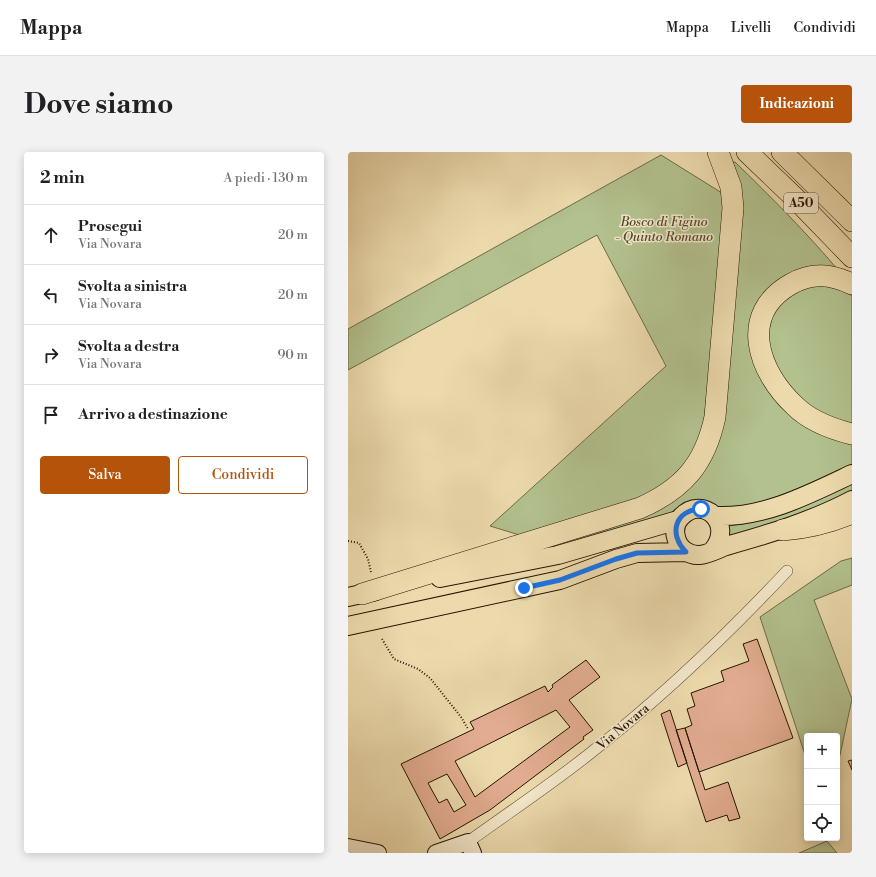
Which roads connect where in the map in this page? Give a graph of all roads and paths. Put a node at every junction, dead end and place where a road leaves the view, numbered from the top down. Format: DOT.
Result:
graph roads {
  1 [pos="718,152"];
  2 [pos="747,152"];
  3 [pos="782,152"];
  4 [pos="852,221"];
  5 [pos="852,257"];
  6 [pos="852,284"];
  7 [pos="852,434"];
  8 [pos="852,474"];
  9 [pos="852,500"];
  10 [pos="852,513"];
  11 [pos="716,516"];
  12 [pos="678,520"];
  13 [pos="783,530"];
  14 [pos="348,541"];
  15 [pos="714,550"];
  16 [pos="686,552"];
  17 [pos="787,571"];
  18 [pos="371,572"];
  19 [pos="355,595"];
  20 [pos="348,626"];
  21 [pos="382,639"];
  22 [pos="468,729"];
  23 [pos="348,847"];
  24 [pos="470,848"];
  25 [pos="378,853"];
  26 [pos="436,853"];
  1 -- 19 [label="highway"];
  2 -- 5 [label="highway, A50"];
  3 -- 4 [label="highway, A50"];
  6 -- 7 [label="highway"];
  8 -- 11 [label="main road"];
  9 -- 13 [label="main road"];
  10 -- 13 [label="highway"];
  11 -- 12 [label="main road"];
  11 -- 15 [label="main road"];
  12 -- 16 [label="main road"];
  12 -- 19 [label="main road"];
  13 -- 15 [label="main road"];
  14 -- 18 [label="path"];
  15 -- 16 [label="main road"];
  16 -- 20 [label="main road"];
  17 -- 24 [label="street, Via Novara"];
  21 -- 22 [label="path"];
  23 -- 25 [label="street"];
  24 -- 26 [label="street, Via Novara"];
}
